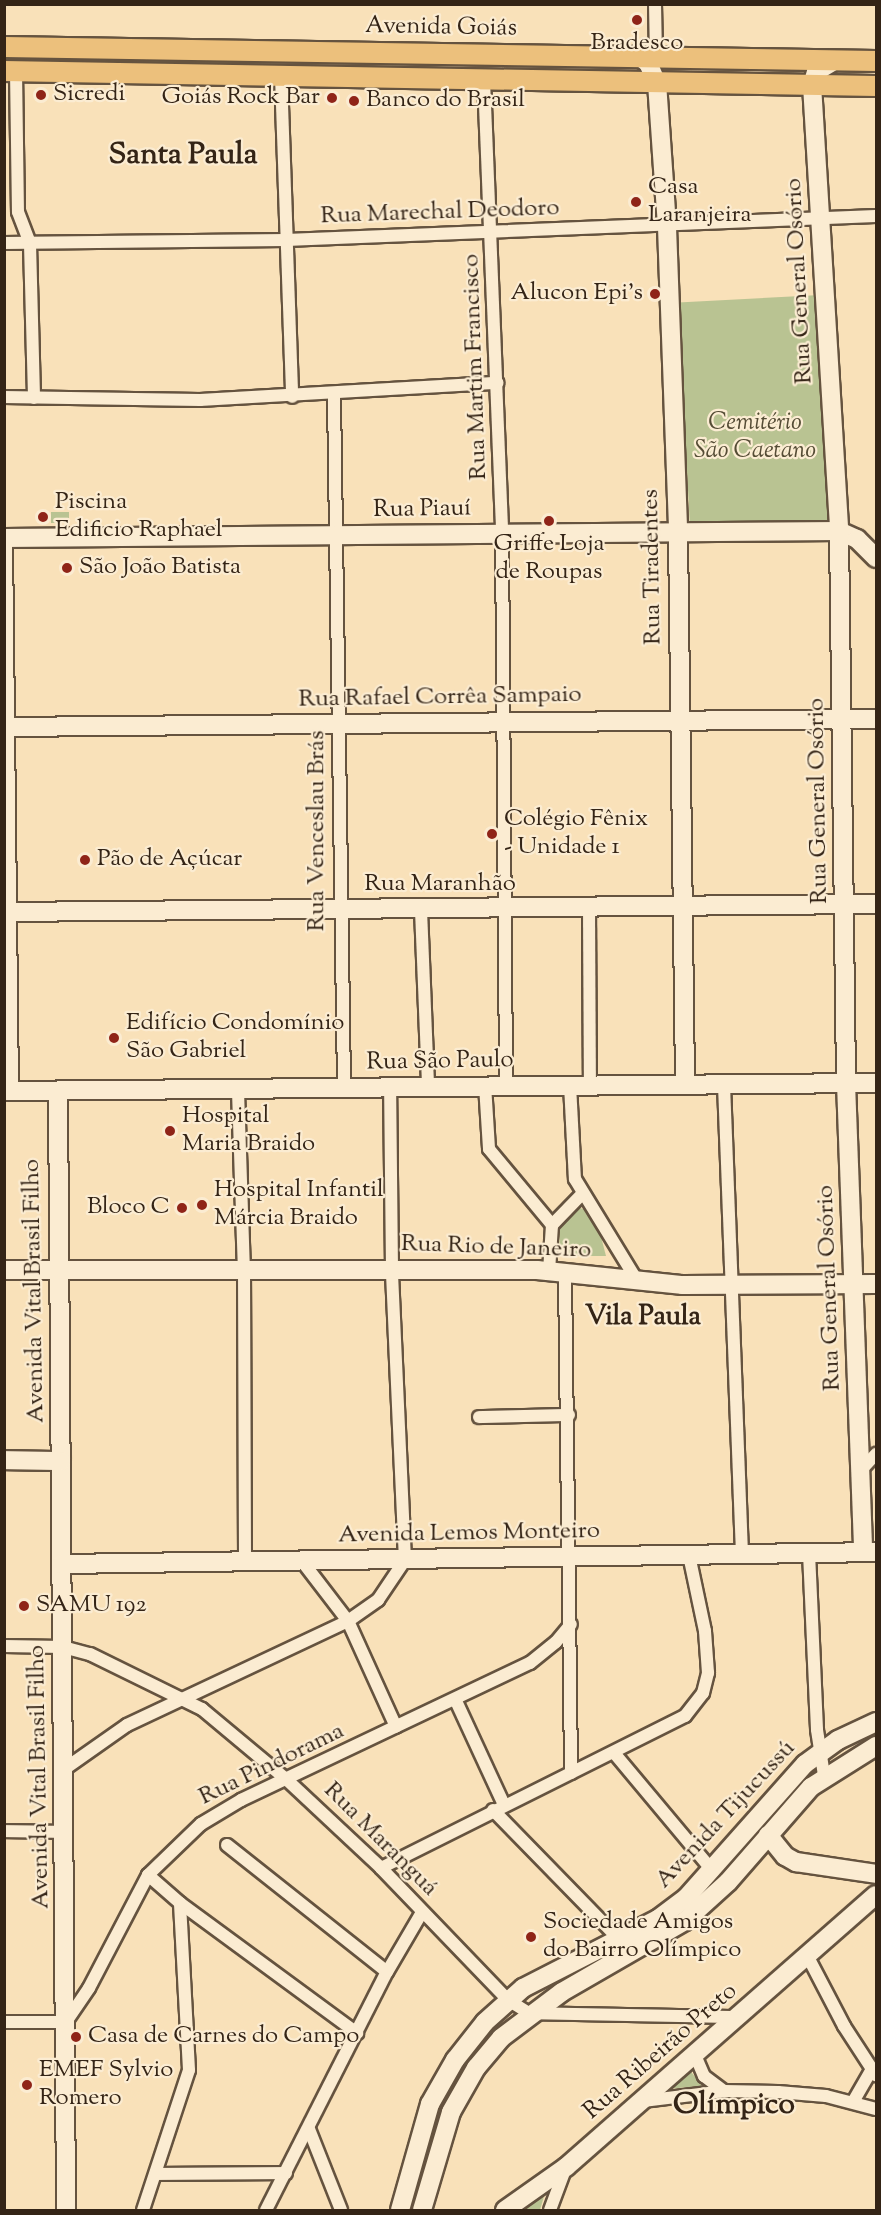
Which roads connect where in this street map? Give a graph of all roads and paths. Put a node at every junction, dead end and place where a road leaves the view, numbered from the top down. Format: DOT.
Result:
graph roads {
  1 [pos="655,4"];
  2 [pos="4,47"];
  3 [pos="647,56"];
  4 [pos="834,61"];
  5 [pos="876,61"];
  6 [pos="10,71"];
  7 [pos="281,76"];
  8 [pos="484,80"];
  9 [pos="657,83"];
  10 [pos="812,84"];
  11 [pos="876,86"];
  12 [pos="876,216"];
  13 [pos="820,219"];
  14 [pos="667,227"];
  15 [pos="492,232"];
  16 [pos="286,240"];
  17 [pos="4,243"];
  18 [pos="30,244"];
  19 [pos="498,383"];
  20 [pos="333,395"];
  21 [pos="4,397"];
  22 [pos="292,397"];
  23 [pos="34,398"];
  24 [pos="840,531"];
  25 [pos="502,533"];
  26 [pos="678,533"];
  27 [pos="336,535"];
  28 [pos="5,538"];
  29 [pos="876,558"];
  30 [pos="842,718"];
  31 [pos="876,719"];
  32 [pos="679,720"];
  33 [pos="505,721"];
  34 [pos="338,723"];
  35 [pos="6,727"];
  36 [pos="845,904"];
  37 [pos="876,904"];
  38 [pos="682,906"];
  39 [pos="507,909"];
  40 [pos="589,909"];
  41 [pos="338,910"];
  42 [pos="421,910"];
  43 [pos="7,912"];
  44 [pos="846,1083"];
  45 [pos="876,1083"];
  46 [pos="485,1085"];
  47 [pos="506,1085"];
  48 [pos="570,1085"];
  49 [pos="590,1085"];
  50 [pos="685,1085"];
  51 [pos="724,1085"];
  52 [pos="390,1086"];
  53 [pos="428,1086"];
  54 [pos="344,1087"];
  55 [pos="58,1090"];
  56 [pos="8,1091"];
  57 [pos="238,1091"];
  58 [pos="582,1194"];
  59 [pos="552,1225"];
  60 [pos="244,1269"];
  61 [pos="392,1269"];
  62 [pos="4,1270"];
  63 [pos="58,1270"];
  64 [pos="557,1271"];
  65 [pos="636,1279"];
  66 [pos="854,1284"];
  67 [pos="876,1284"];
  68 [pos="733,1286"];
  69 [pos="569,1415"];
  70 [pos="480,1417"];
  71 [pos="876,1454"];
  72 [pos="4,1460"];
  73 [pos="61,1461"];
  74 [pos="861,1469"];
  75 [pos="869,1552"];
  76 [pos="809,1553"];
  77 [pos="742,1554"];
  78 [pos="689,1555"];
  79 [pos="570,1557"];
  80 [pos="405,1560"];
  81 [pos="302,1561"];
  82 [pos="245,1562"];
  83 [pos="62,1564"];
  84 [pos="348,1621"];
  85 [pos="571,1624"];
  86 [pos="4,1646"];
  87 [pos="63,1647"];
  88 [pos="183,1697"];
  89 [pos="456,1701"];
  90 [pos="876,1722"];
  91 [pos="396,1728"];
  92 [pos="876,1746"];
  93 [pos="819,1752"];
  94 [pos="615,1754"];
  95 [pos="63,1770"];
  96 [pos="571,1773"];
  97 [pos="824,1776"];
  98 [pos="286,1779"];
  99 [pos="499,1807"];
  100 [pos="4,1831"];
  101 [pos="65,1832"];
  102 [pos="768,1835"];
  103 [pos="227,1845"];
  104 [pos="381,1868"];
  105 [pos="713,1871"];
  106 [pos="876,1874"];
  107 [pos="148,1875"];
  108 [pos="876,1895"];
  109 [pos="180,1903"];
  110 [pos="422,1912"];
  111 [pos="619,1939"];
  112 [pos="808,1957"];
  113 [pos="387,1972"];
  114 [pos="508,2000"];
  115 [pos="529,2013"];
  116 [pos="738,2017"];
  117 [pos="4,2022"];
  118 [pos="66,2022"];
  119 [pos="357,2033"];
  120 [pos="695,2055"];
  121 [pos="874,2072"];
  122 [pos="724,2091"];
  123 [pos="638,2102"];
  124 [pos="854,2103"];
  125 [pos="876,2109"];
  126 [pos="309,2129"];
  127 [pos="566,2167"];
  128 [pos="286,2173"];
  129 [pos="158,2174"];
  130 [pos="66,2211"];
  131 [pos="143,2211"];
  132 [pos="266,2211"];
  133 [pos="341,2211"];
  134 [pos="400,2211"];
  135 [pos="422,2211"];
  136 [pos="505,2211"];
  137 [pos="550,2211"];
  1 -- 3 [label="street"];
  2 -- 3 [label="main road, Avenida Goiás"];
  3 -- 4 [label="main road, Avenida Goiás"];
  3 -- 9 [label="street, Rua Tiradentes"];
  4 -- 5 [label="main road, Avenida Goiás"];
  4 -- 10 [label="street"];
  6 -- 7 [label="main road"];
  6 -- 18 [label="street"];
  7 -- 8 [label="main road"];
  7 -- 16 [label="street"];
  8 -- 9 [label="main road"];
  8 -- 15 [label="street, Rua Martim Francisco"];
  9 -- 10 [label="main road"];
  9 -- 14 [label="street, Rua Tiradentes"];
  10 -- 11 [label="main road"];
  10 -- 13 [label="street, Rua General Osório"];
  12 -- 13 [label="street, Rua Marechal Deodoro"];
  13 -- 14 [label="street, Rua Marechal Deodoro"];
  13 -- 24 [label="street, Rua General Osório"];
  14 -- 15 [label="street, Rua Marechal Deodoro"];
  14 -- 26 [label="street, Rua Tiradentes"];
  15 -- 16 [label="street, Rua Marechal Deodoro"];
  15 -- 19 [label="street, Rua Martim Francisco"];
  16 -- 18 [label="street, Rua Marechal Deodoro"];
  16 -- 22 [label="street"];
  17 -- 18 [label="street, Rua Marechal Deodoro"];
  18 -- 23 [label="street"];
  19 -- 20 [label="street"];
  19 -- 25 [label="street, Rua Martim Francisco"];
  20 -- 22 [label="street"];
  20 -- 27 [label="street, Rua Venceslau Brás"];
  21 -- 23 [label="street"];
  22 -- 23 [label="street"];
  24 -- 26 [label="street, Rua Piauí"];
  24 -- 29 [label="street"];
  24 -- 30 [label="street, Rua General Osório"];
  25 -- 26 [label="street, Rua Piauí"];
  25 -- 27 [label="street, Rua Piauí"];
  25 -- 33 [label="street, Rua Martim Francisco"];
  26 -- 32 [label="street, Rua Tiradentes"];
  27 -- 28 [label="street, Rua Piauí"];
  27 -- 34 [label="street, Rua Venceslau Brás"];
  28 -- 35 [label="street"];
  30 -- 31 [label="street, Rua Rafael Corrêa Sampaio"];
  30 -- 32 [label="street, Rua Rafael Corrêa Sampaio"];
  30 -- 36 [label="street, Rua General Osório"];
  32 -- 33 [label="street, Rua Rafael Corrêa Sampaio"];
  32 -- 38 [label="street, Rua Tiradentes"];
  33 -- 34 [label="street, Rua Rafael Corrêa Sampaio"];
  33 -- 39 [label="street, Rua Martim Francisco"];
  34 -- 35 [label="street, Rua Rafael Corrêa Sampaio"];
  34 -- 41 [label="street, Rua Venceslau Brás"];
  35 -- 43 [label="street"];
  36 -- 37 [label="street, Rua Maranhão"];
  36 -- 38 [label="street, Rua Maranhão"];
  36 -- 44 [label="street, Rua General Osório"];
  38 -- 40 [label="street, Rua Maranhão"];
  38 -- 50 [label="street, Rua Tiradentes"];
  39 -- 40 [label="street, Rua Maranhão"];
  39 -- 42 [label="street, Rua Maranhão"];
  39 -- 47 [label="street, Rua Martim Francisco"];
  40 -- 49 [label="street"];
  41 -- 42 [label="street, Rua Maranhão"];
  41 -- 43 [label="street, Rua Maranhão"];
  41 -- 54 [label="street, Rua Venceslau Brás"];
  42 -- 53 [label="street"];
  43 -- 56 [label="street"];
  44 -- 45 [label="street, Rua São Paulo"];
  44 -- 51 [label="street, Rua São Paulo"];
  44 -- 66 [label="street, Rua General Osório"];
  46 -- 47 [label="street, Rua São Paulo"];
  46 -- 53 [label="street, Rua São Paulo"];
  46 -- 59 [label="street"];
  47 -- 48 [label="street, Rua São Paulo"];
  48 -- 49 [label="street, Rua São Paulo"];
  48 -- 58 [label="street"];
  49 -- 50 [label="street, Rua São Paulo"];
  50 -- 51 [label="street, Rua São Paulo"];
  51 -- 68 [label="street"];
  52 -- 53 [label="street, Rua São Paulo"];
  52 -- 54 [label="street, Rua São Paulo"];
  52 -- 61 [label="street"];
  54 -- 57 [label="street, Rua São Paulo"];
  55 -- 56 [label="street, Rua São Paulo"];
  55 -- 57 [label="street, Rua São Paulo"];
  55 -- 63 [label="street, Avenida Vital Brasil Filho"];
  57 -- 60 [label="street"];
  58 -- 59 [label="street"];
  58 -- 65 [label="street"];
  59 -- 64 [label="street"];
  60 -- 61 [label="street, Rua Rio de Janeiro"];
  60 -- 63 [label="street, Rua Rio de Janeiro"];
  60 -- 82 [label="street"];
  61 -- 64 [label="street, Rua Rio de Janeiro"];
  61 -- 80 [label="street"];
  62 -- 63 [label="street, Rua Rio de Janeiro"];
  63 -- 73 [label="street, Avenida Vital Brasil Filho"];
  64 -- 65 [label="street, Rua Rio de Janeiro"];
  64 -- 69 [label="street"];
  65 -- 68 [label="street, Rua Rio de Janeiro"];
  66 -- 67 [label="street, Rua Rio de Janeiro"];
  66 -- 68 [label="street, Rua Rio de Janeiro"];
  66 -- 74 [label="street, Rua General Osório"];
  68 -- 77 [label="street"];
  69 -- 70 [label="street"];
  69 -- 79 [label="street"];
  71 -- 74 [label="street"];
  72 -- 73 [label="street"];
  73 -- 83 [label="street, Avenida Vital Brasil Filho"];
  74 -- 75 [label="street, Rua General Osório"];
  75 -- 76 [label="street, Avenida Lemos Monteiro"];
  76 -- 77 [label="street, Avenida Lemos Monteiro"];
  76 -- 93 [label="street"];
  77 -- 78 [label="street, Avenida Lemos Monteiro"];
  78 -- 79 [label="street, Avenida Lemos Monteiro"];
  78 -- 94 [label="street"];
  79 -- 80 [label="street, Avenida Lemos Monteiro"];
  79 -- 85 [label="street"];
  80 -- 81 [label="street, Avenida Lemos Monteiro"];
  80 -- 84 [label="street"];
  81 -- 82 [label="street, Avenida Lemos Monteiro"];
  81 -- 84 [label="street"];
  82 -- 83 [label="street, Avenida Lemos Monteiro"];
  83 -- 87 [label="street, Avenida Vital Brasil Filho"];
  84 -- 88 [label="street"];
  84 -- 91 [label="street"];
  85 -- 89 [label="street, Rua Pindorama"];
  85 -- 96 [label="street"];
  86 -- 87 [label="street, Rua Maranguá"];
  87 -- 88 [label="street, Rua Maranguá"];
  87 -- 95 [label="street, Avenida Vital Brasil Filho"];
  88 -- 95 [label="street"];
  88 -- 98 [label="street, Rua Maranguá"];
  89 -- 91 [label="street, Rua Pindorama"];
  89 -- 99 [label="street"];
  90 -- 93 [label="street, Avenida Tijucussú"];
  91 -- 98 [label="street, Rua Pindorama"];
  92 -- 97 [label="street, Avenida Tijucussú"];
  93 -- 97 [label="street"];
  93 -- 105 [label="street, Avenida Tijucussú"];
  94 -- 96 [label="street"];
  94 -- 105 [label="street"];
  95 -- 101 [label="street, Avenida Vital Brasil Filho"];
  96 -- 99 [label="street"];
  97 -- 102 [label="street, Avenida Tijucussú"];
  98 -- 104 [label="street, Rua Maranguá"];
  98 -- 107 [label="street, Rua Pindorama"];
  99 -- 104 [label="street"];
  99 -- 111 [label="street"];
  100 -- 101 [label="street"];
  101 -- 118 [label="street, Avenida Vital Brasil Filho"];
  102 -- 106 [label="street"];
  102 -- 115 [label="street, Avenida Tijucussú"];
  103 -- 113 [label="street"];
  104 -- 110 [label="street, Rua Maranguá"];
  105 -- 111 [label="street, Avenida Tijucussú"];
  107 -- 109 [label="street"];
  107 -- 118 [label="street, Rua Pindorama"];
  108 -- 112 [label="street, Rua Ribeirão Preto"];
  109 -- 119 [label="street"];
  109 -- 129 [label="street"];
  110 -- 113 [label="street"];
  110 -- 114 [label="street, Rua Maranguá"];
  111 -- 114 [label="street, Avenida Tijucussú"];
  112 -- 116 [label="street, Rua Ribeirão Preto"];
  112 -- 121 [label="street"];
  113 -- 119 [label="street"];
  114 -- 115 [label="street, Rua Maranguá"];
  114 -- 134 [label="street, Avenida Tijucussú"];
  115 -- 116 [label="street"];
  115 -- 135 [label="street, Avenida Tijucussú"];
  116 -- 120 [label="street, Rua Ribeirão Preto"];
  117 -- 118 [label="street"];
  118 -- 130 [label="street, Avenida Vital Brasil Filho"];
  119 -- 126 [label="street"];
  120 -- 122 [label="street"];
  120 -- 123 [label="street, Rua Ribeirão Preto"];
  121 -- 124 [label="street"];
  122 -- 123 [label="street"];
  122 -- 124 [label="street"];
  123 -- 127 [label="street, Rua Ribeirão Preto"];
  124 -- 125 [label="street"];
  126 -- 128 [label="street"];
  126 -- 133 [label="street"];
  127 -- 136 [label="street"];
  127 -- 137 [label="street, Rua Ribeirão Preto"];
  128 -- 129 [label="street"];
  128 -- 132 [label="street"];
  129 -- 131 [label="street"];
}
